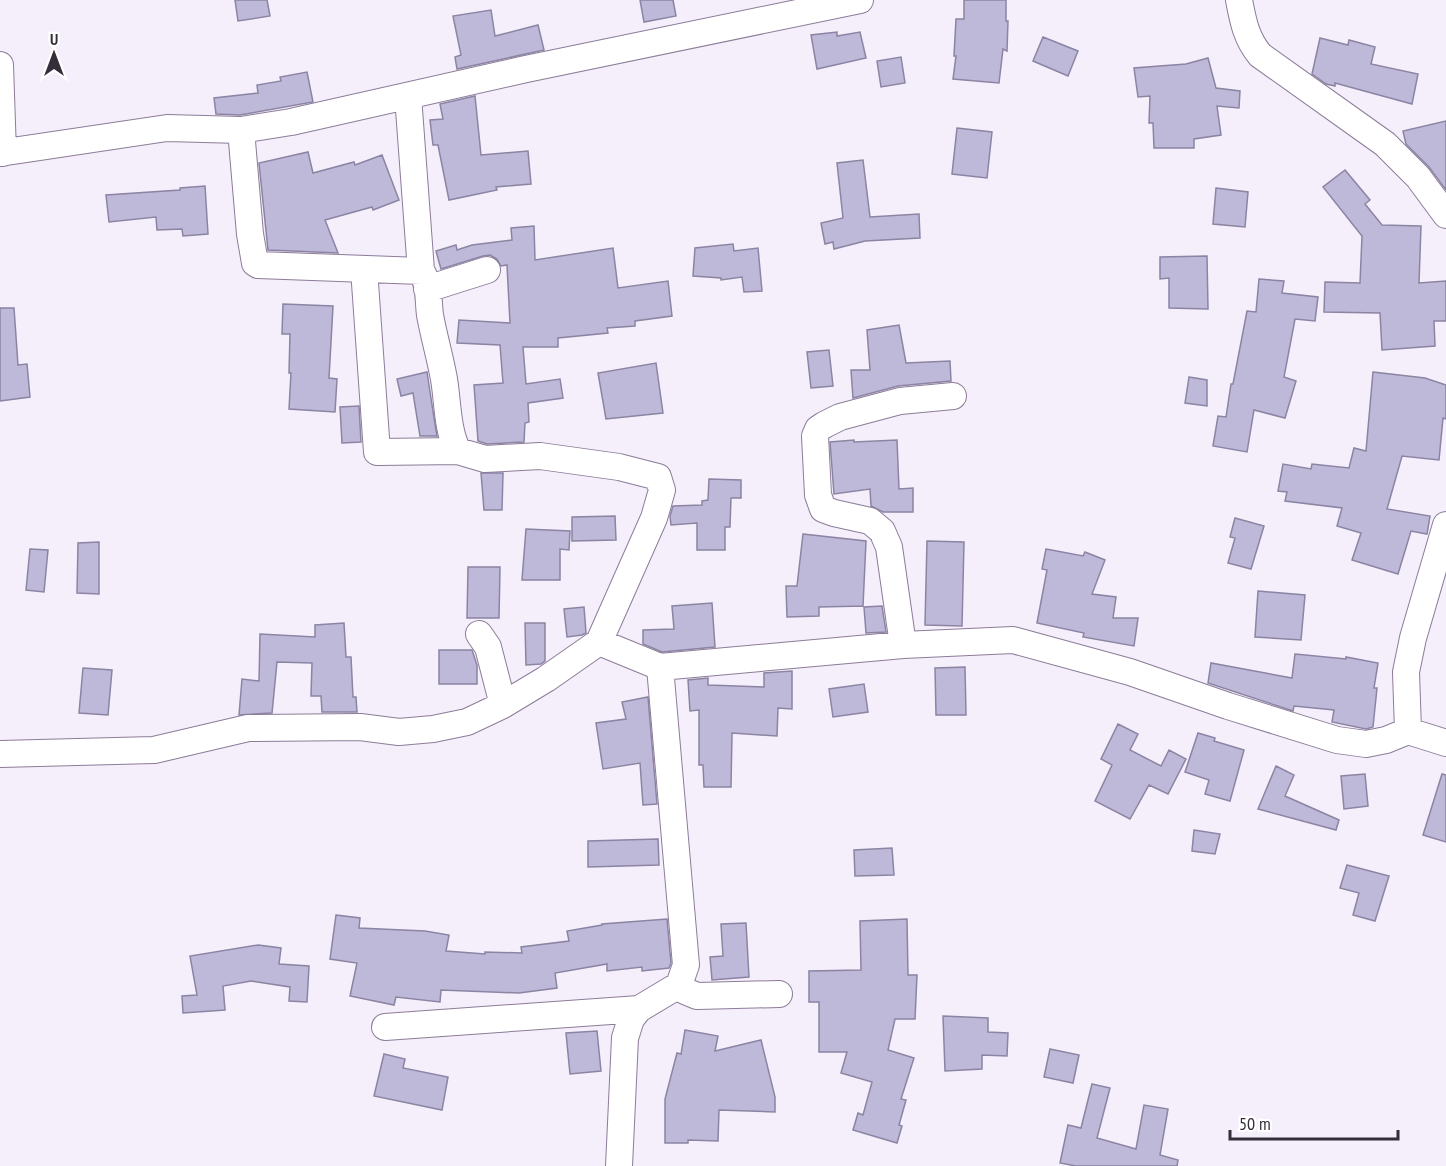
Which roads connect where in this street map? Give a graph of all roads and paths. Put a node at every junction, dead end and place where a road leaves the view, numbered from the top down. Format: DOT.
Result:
graph roads {
  1 [pos="860,0"];
  2 [pos="1239,0"];
  3 [pos="0,65"];
  4 [pos="408,96"];
  5 [pos="241,130"];
  6 [pos="2,153"];
  7 [pos="1446,215"];
  8 [pos="364,268"];
  9 [pos="487,270"];
  10 [pos="424,280"];
  11 [pos="952,396"];
  12 [pos="458,451"];
  13 [pos="1446,525"];
  14 [pos="479,634"];
  15 [pos="599,642"];
  16 [pos="903,645"];
  17 [pos="660,667"];
  18 [pos="503,705"];
  19 [pos="1408,731"];
  20 [pos="1446,743"];
  21 [pos="0,754"];
  22 [pos="680,986"];
  23 [pos="779,994"];
  24 [pos="639,1009"];
  25 [pos="385,1027"];
  26 [pos="620,1166"];
  1 -- 4 [label="street"];
  2 -- 7 [label="street"];
  3 -- 6 [label="street"];
  4 -- 5 [label="street"];
  4 -- 10 [label="street"];
  5 -- 6 [label="street"];
  5 -- 8 [label="street"];
  8 -- 10 [label="street"];
  8 -- 12 [label="street"];
  9 -- 10 [label="street"];
  10 -- 12 [label="street"];
  11 -- 16 [label="street"];
  12 -- 15 [label="street"];
  13 -- 19 [label="street"];
  14 -- 18 [label="street"];
  15 -- 17 [label="street"];
  15 -- 18 [label="street"];
  16 -- 17 [label="street"];
  16 -- 19 [label="street"];
  17 -- 22 [label="street"];
  18 -- 21 [label="street"];
  19 -- 20 [label="street"];
  22 -- 23 [label="street"];
  22 -- 24 [label="street"];
  24 -- 25 [label="street"];
  24 -- 26 [label="street"];
}
